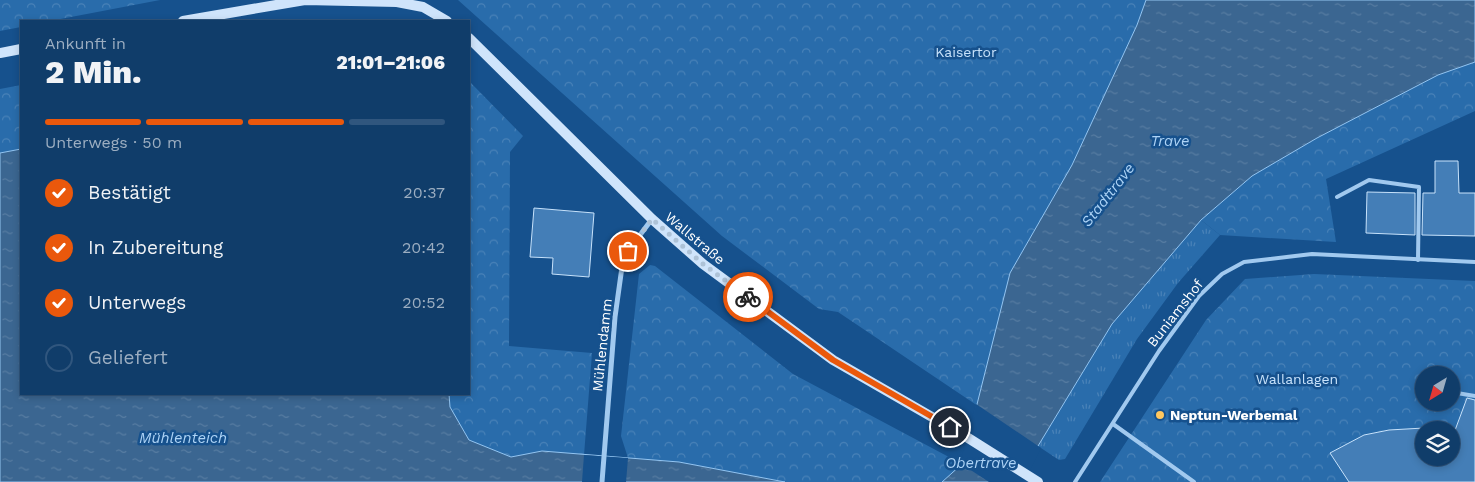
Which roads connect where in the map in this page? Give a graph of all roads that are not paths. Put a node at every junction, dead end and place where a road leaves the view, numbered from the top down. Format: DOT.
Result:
graph roads {
  1 [pos="189,20"];
  2 [pos="445,20"];
  3 [pos="470,39"];
  4 [pos="20,49"];
  5 [pos="0,53"];
  6 [pos="1337,197"];
  7 [pos="652,219"];
  8 [pos="1418,260"];
  9 [pos="1475,262"];
  10 [pos="1460,394"];
  11 [pos="1475,396"];
  12 [pos="1114,424"];
  13 [pos="1034,480"];
  14 [pos="602,482"];
  15 [pos="1075,482"];
  16 [pos="1194,482"];
  1 -- 2 [label="main road"];
  3 -- 7 [label="main road, Wallstraße"];
  4 -- 5 [label="main road"];
  6 -- 8 [label="lane"];
  7 -- 13 [label="main road, Wallstraße"];
  7 -- 14 [label="street, Mühlendamm"];
  8 -- 9 [label="lane, Buniamshof"];
  8 -- 12 [label="lane, Buniamshof"];
  10 -- 11 [label="lane"];
  12 -- 15 [label="lane, Buniamshof"];
  12 -- 16 [label="lane"];
}
